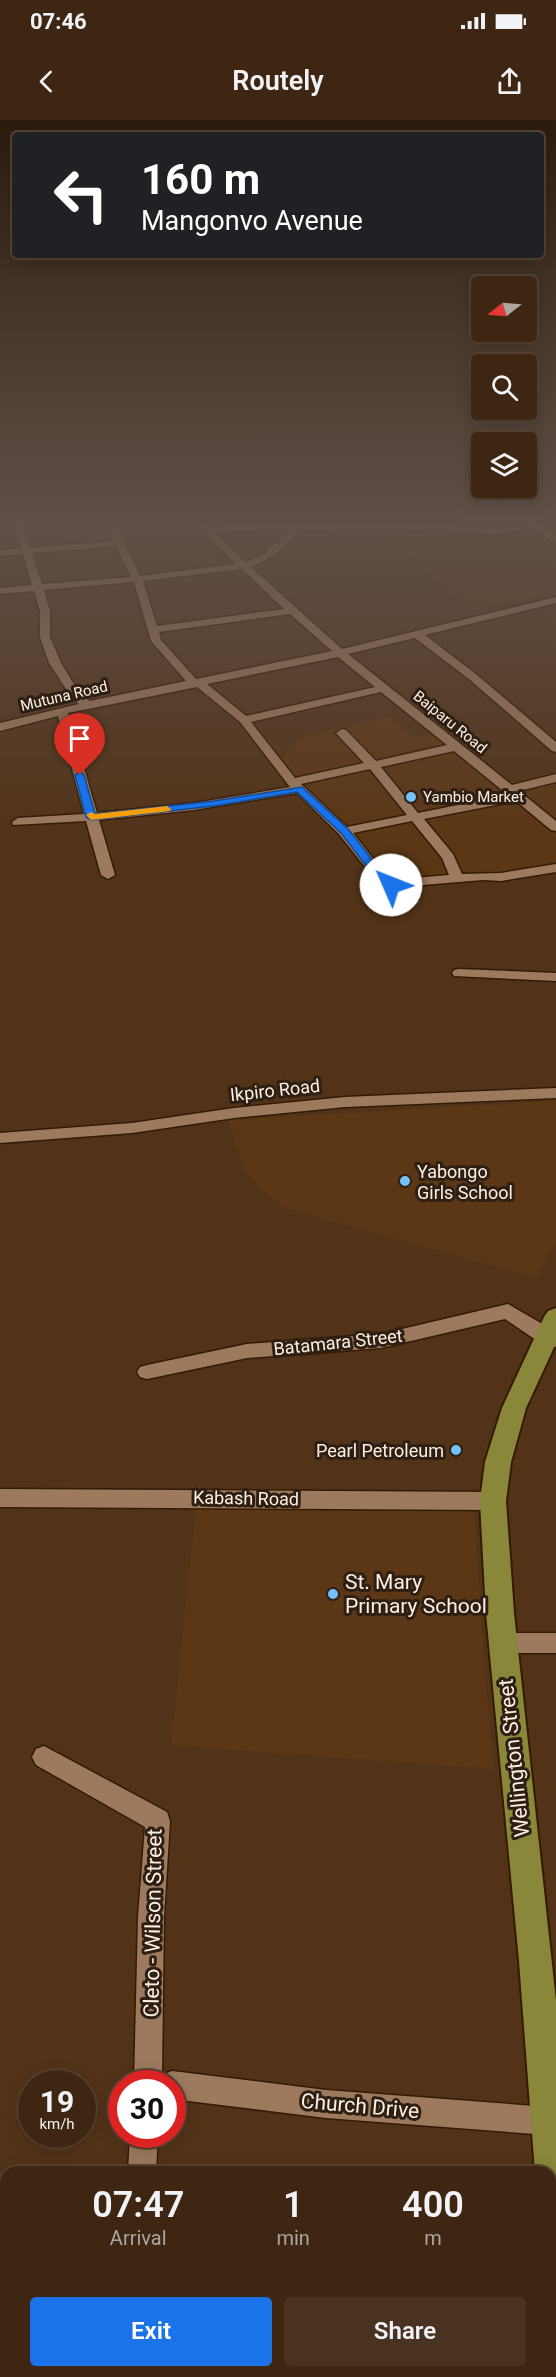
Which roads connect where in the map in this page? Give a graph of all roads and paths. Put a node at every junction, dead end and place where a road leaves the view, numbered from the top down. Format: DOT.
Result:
graph roads {
  1 [pos="45,622"];
  2 [pos="149,622"];
  3 [pos="208,622"];
  4 [pos="305,622"];
  5 [pos="468,622"];
  6 [pos="151,630"];
  7 [pos="417,634"];
  8 [pos="340,653"];
  9 [pos="196,683"];
  10 [pos="383,688"];
  11 [pos="88,705"];
  12 [pos="62,711"];
  13 [pos="244,720"];
  14 [pos="0,727"];
  15 [pos="342,733"];
  16 [pos="457,747"];
  17 [pos="556,748"];
  18 [pos="372,764"];
  19 [pos="556,778"];
  20 [pos="295,786"];
  21 [pos="513,793"];
  22 [pos="91,817"];
  23 [pos="416,817"];
  24 [pos="18,822"];
  25 [pos="556,827"];
  26 [pos="345,831"];
  27 [pos="556,868"];
  28 [pos="108,875"];
  29 [pos="458,879"];
  30 [pos="459,973"];
  31 [pos="556,977"];
  32 [pos="556,1093"];
  33 [pos="0,1138"];
  34 [pos="553,1332"];
  35 [pos="147,1372"];
  36 [pos="0,1498"];
  37 [pos="493,1501"];
  38 [pos="502,1643"];
  39 [pos="556,1643"];
  40 [pos="44,1757"];
  41 [pos="154,2070"];
  42 [pos="186,2087"];
  43 [pos="548,2121"];
  44 [pos="143,2148"];
  45 [pos="142,2166"];
  46 [pos="552,2166"];
  1 -- 11 [label="street"];
  2 -- 6 [label="street"];
  3 -- 6 [label="street"];
  4 -- 8 [label="street, Baiparu Road"];
  5 -- 7 [label="street, Mutuna Road"];
  6 -- 9 [label="street"];
  7 -- 8 [label="street, Mutuna Road"];
  7 -- 17 [label="street"];
  8 -- 9 [label="street, Mutuna Road"];
  8 -- 10 [label="street, Baiparu Road"];
  9 -- 11 [label="street, Mutuna Road"];
  9 -- 13 [label="street"];
  10 -- 13 [label="street"];
  10 -- 16 [label="street, Baiparu Road"];
  11 -- 12 [label="street, Mutuna Road"];
  12 -- 14 [label="street, Mutuna Road"];
  12 -- 22 [label="street"];
  13 -- 20 [label="street"];
  15 -- 18 [label="street"];
  16 -- 18 [label="street"];
  16 -- 21 [label="street, Baiparu Road"];
  18 -- 20 [label="street"];
  18 -- 23 [label="street"];
  19 -- 21 [label="street"];
  20 -- 22 [label="street"];
  20 -- 26 [label="street"];
  21 -- 23 [label="street"];
  21 -- 25 [label="street, Baiparu Road"];
  22 -- 24 [label="street"];
  22 -- 28 [label="street"];
  23 -- 26 [label="street"];
  23 -- 29 [label="street"];
  26 -- 29 [label="street"];
  27 -- 29 [label="street"];
  30 -- 31 [label="street"];
  32 -- 33 [label="street, Ikpiro Road"];
  34 -- 35 [label="street, Batamara Street"];
  34 -- 37 [label="main road, Wellington Street"];
  36 -- 37 [label="street, Kabash Road"];
  37 -- 38 [label="main road, Wellington Street"];
  38 -- 39 [label="street"];
  38 -- 43 [label="main road, Wellington Street"];
  40 -- 41 [label="street, Cleto - Wilson Street"];
  42 -- 43 [label="street, Church Drive"];
  43 -- 46 [label="main road, Wellington Street"];
  44 -- 45 [label="street"];
}
